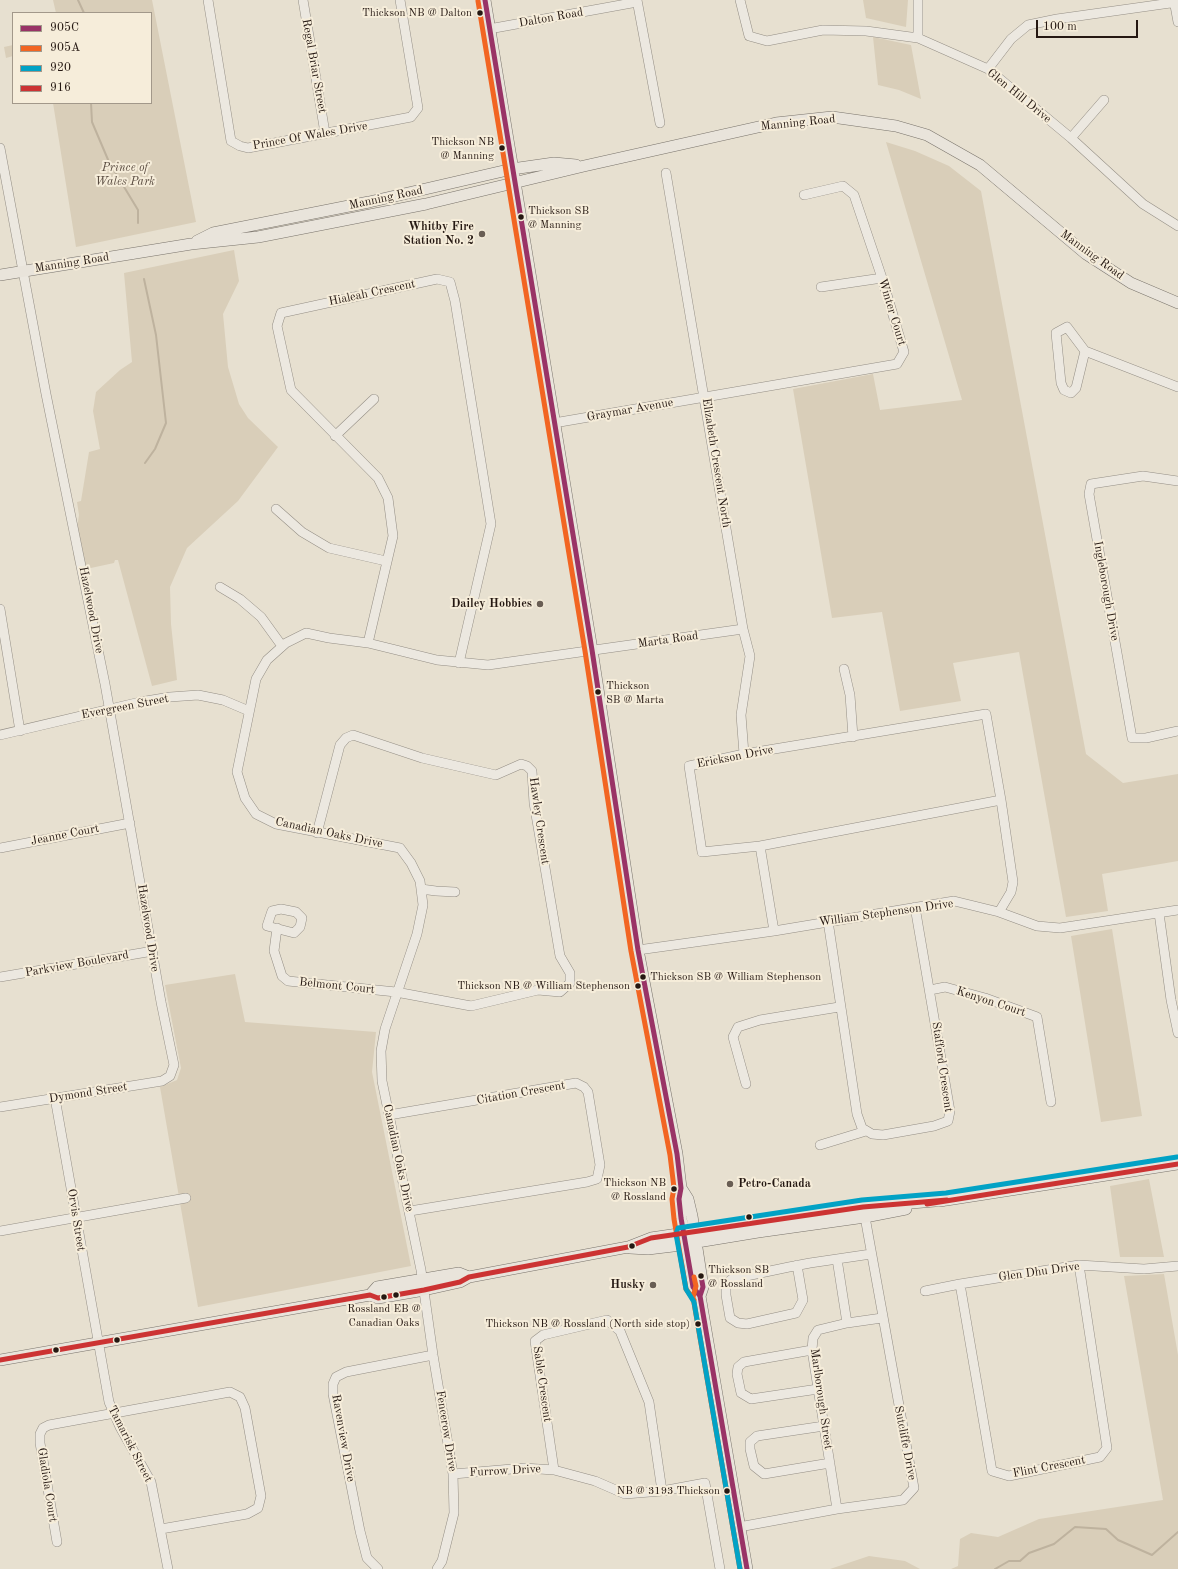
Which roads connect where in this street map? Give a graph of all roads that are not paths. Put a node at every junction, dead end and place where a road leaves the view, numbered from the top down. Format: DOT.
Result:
graph roads {
  1 [pos="208,0"];
  2 [pos="303,0"];
  3 [pos="400,0"];
  4 [pos="484,0"];
  5 [pos="740,0"];
  6 [pos="918,0"];
  7 [pos="637,1"];
  8 [pos="1176,1"];
  9 [pos="1178,22"];
  10 [pos="489,29"];
  11 [pos="918,38"];
  12 [pos="988,69"];
  13 [pos="1104,100"];
  14 [pos="660,123"];
  15 [pos="325,133"];
  16 [pos="1071,138"];
  17 [pos="0,148"];
  18 [pos="584,166"];
  19 [pos="512,169"];
  20 [pos="666,173"];
  21 [pos="514,182"];
  22 [pos="804,195"];
  23 [pos="1178,226"];
  24 [pos="191,244"];
  25 [pos="23,271"];
  26 [pos="0,275"];
  27 [pos="882,278"];
  28 [pos="820,287"];
  29 [pos="1178,303"];
  30 [pos="1085,351"];
  31 [pos="1178,387"];
  32 [pos="705,397"];
  33 [pos="374,399"];
  34 [pos="554,423"];
  35 [pos="335,436"];
  36 [pos="1178,481"];
  37 [pos="276,509"];
  38 [pos="386,561"];
  39 [pos="220,587"];
  40 [pos="0,609"];
  41 [pos="743,628"];
  42 [pos="368,643"];
  43 [pos="3,646"];
  44 [pos="282,646"];
  45 [pos="592,650"];
  46 [pos="459,663"];
  47 [pos="844,669"];
  48 [pos="109,709"];
  49 [pos="249,711"];
  50 [pos="20,731"];
  51 [pos="1178,731"];
  52 [pos="0,735"];
  53 [pos="853,737"];
  54 [pos="744,754"];
  55 [pos="1001,800"];
  56 [pos="130,823"];
  57 [pos="317,832"];
  58 [pos="760,846"];
  59 [pos="0,848"];
  60 [pos="421,888"];
  61 [pos="455,892"];
  62 [pos="915,907"];
  63 [pos="1178,910"];
  64 [pos="998,912"];
  65 [pos="1159,914"];
  66 [pos="828,921"];
  67 [pos="277,928"];
  68 [pos="774,931"];
  69 [pos="638,950"];
  70 [pos="153,951"];
  71 [pos="0,977"];
  72 [pos="930,990"];
  73 [pos="396,992"];
  74 [pos="1174,1000"];
  75 [pos="839,1007"];
  76 [pos="1178,1032"];
  77 [pos="173,1072"];
  78 [pos="746,1084"];
  79 [pos="55,1098"];
  80 [pos="1051,1102"];
  81 [pos="0,1106"];
  82 [pos="389,1115"];
  83 [pos="866,1131"];
  84 [pos="820,1145"];
  85 [pos="1178,1164"];
  86 [pos="681,1188"];
  87 [pos="186,1198"];
  88 [pos="947,1200"];
  89 [pos="410,1211"];
  90 [pos="75,1216"];
  91 [pos="865,1217"];
  92 [pos="0,1230"];
  93 [pos="696,1237"];
  94 [pos="684,1239"];
  95 [pos="871,1254"];
  96 [pos="837,1259"];
  97 [pos="797,1265"];
  98 [pos="1079,1265"];
  99 [pos="1178,1266"];
  100 [pos="960,1284"];
  101 [pos="424,1285"];
  102 [pos="925,1291"];
  103 [pos="700,1296"];
  104 [pos="882,1318"];
  105 [pos="848,1323"];
  106 [pos="97,1342"];
  107 [pos="812,1350"];
  108 [pos="433,1355"];
  109 [pos="0,1360"];
  110 [pos="818,1389"];
  111 [pos="113,1413"];
  112 [pos="824,1426"];
  113 [pos="830,1463"];
  114 [pos="554,1470"];
  115 [pos="453,1474"];
  116 [pos="662,1491"];
  117 [pos="836,1509"];
  118 [pos="739,1527"];
  119 [pos="161,1529"];
  120 [pos="56,1542"];
  121 [pos="168,1569"];
  122 [pos="378,1569"];
  123 [pos="436,1569"];
  124 [pos="720,1569"];
  125 [pos="747,1569"];
  1 -- 15 [label="street, Prince Of Wales Drive"];
  2 -- 15 [label="street, Regal Briar Street"];
  3 -- 15 [label="street, Prince Of Wales Drive"];
  4 -- 10 [label="main road"];
  5 -- 11 [label="street, Glen Hill Drive"];
  6 -- 11 [label="street"];
  7 -- 10 [label="street, Dalton Road"];
  7 -- 14 [label="street"];
  8 -- 9 [label="street"];
  8 -- 12 [label="street"];
  10 -- 19 [label="main road"];
  11 -- 12 [label="street, Glen Hill Drive"];
  12 -- 16 [label="street, Glen Hill Drive"];
  13 -- 16 [label="street"];
  16 -- 23 [label="street, Glen Hill Drive"];
  17 -- 25 [label="street, Hazelwood Drive"];
  18 -- 19 [label="main road, Manning Road"];
  18 -- 21 [label="main road, Manning Road"];
  18 -- 29 [label="main road, Manning Road"];
  19 -- 21 [label="main road"];
  19 -- 24 [label="main road, Manning Road"];
  20 -- 32 [label="street, Elizabeth Crescent North"];
  21 -- 24 [label="main road, Manning Road"];
  21 -- 34 [label="main road"];
  22 -- 27 [label="street, Winter Court"];
  24 -- 25 [label="main road, Manning Road"];
  25 -- 26 [label="main road, Manning Road"];
  25 -- 48 [label="street, Hazelwood Drive"];
  27 -- 28 [label="street"];
  27 -- 32 [label="street, Winter Court"];
  30 -- 30 [label="street"];
  30 -- 31 [label="street"];
  32 -- 34 [label="street, Graymar Avenue"];
  32 -- 41 [label="street, Elizabeth Crescent North"];
  33 -- 35 [label="street"];
  34 -- 45 [label="main road"];
  35 -- 38 [label="street, Hialeah Crescent"];
  35 -- 46 [label="street, Hialeah Crescent"];
  36 -- 51 [label="street, Ingleborough Drive"];
  37 -- 38 [label="street"];
  38 -- 42 [label="street, Hialeah Crescent"];
  39 -- 44 [label="street"];
  40 -- 43 [label="street"];
  41 -- 45 [label="street, Marta Road"];
  41 -- 54 [label="street, Elizabeth Crescent North"];
  42 -- 44 [label="street, Canadian Oaks Drive"];
  42 -- 46 [label="street, Canadian Oaks Drive"];
  43 -- 50 [label="street"];
  44 -- 49 [label="street, Canadian Oaks Drive"];
  45 -- 46 [label="street, Canadian Oaks Drive"];
  45 -- 69 [label="main road"];
  47 -- 53 [label="street"];
  48 -- 49 [label="street, Evergreen Street"];
  48 -- 50 [label="street, Evergreen Street"];
  48 -- 56 [label="street, Hazelwood Drive"];
  49 -- 57 [label="street, Canadian Oaks Drive"];
  50 -- 52 [label="street, Evergreen Street"];
  53 -- 54 [label="street, Erickson Drive"];
  53 -- 55 [label="street, Erickson Drive"];
  54 -- 58 [label="street, Erickson Drive"];
  55 -- 58 [label="street, Erickson Drive"];
  55 -- 64 [label="street, Erickson Drive"];
  56 -- 59 [label="street, Jeanne Court"];
  56 -- 70 [label="street, Hazelwood Drive"];
  57 -- 60 [label="street, Canadian Oaks Drive"];
  57 -- 73 [label="street, Hawley Crescent"];
  58 -- 68 [label="street"];
  60 -- 61 [label="street"];
  60 -- 73 [label="street, Canadian Oaks Drive"];
  62 -- 64 [label="street, William Stephenson Drive"];
  62 -- 66 [label="street, William Stephenson Drive"];
  62 -- 72 [label="street, Stafford Crescent"];
  63 -- 65 [label="street, William Stephenson Drive"];
  64 -- 65 [label="street, William Stephenson Drive"];
  65 -- 74 [label="street"];
  66 -- 68 [label="street, William Stephenson Drive"];
  66 -- 75 [label="street"];
  67 -- 73 [label="street, Belmont Court"];
  68 -- 69 [label="street, William Stephenson Drive"];
  69 -- 86 [label="main road"];
  70 -- 71 [label="street, Parkview Boulevard"];
  70 -- 77 [label="street, Hazelwood Drive"];
  72 -- 80 [label="street, Kenyon Court"];
  72 -- 83 [label="street, Stafford Crescent"];
  73 -- 82 [label="street, Canadian Oaks Drive"];
  74 -- 76 [label="street"];
  75 -- 78 [label="street"];
  75 -- 83 [label="street"];
  77 -- 79 [label="street, Dymond Street"];
  79 -- 81 [label="street, Dymond Street"];
  79 -- 90 [label="street, Orvis Street"];
  82 -- 89 [label="street, Canadian Oaks Drive"];
  82 -- 89 [label="street, Citation Crescent"];
  83 -- 84 [label="street"];
  85 -- 88 [label="main road"];
  86 -- 93 [label="main road"];
  86 -- 94 [label="main road"];
  87 -- 90 [label="street"];
  88 -- 91 [label="main road"];
  88 -- 93 [label="main road"];
  89 -- 101 [label="street, Canadian Oaks Drive"];
  90 -- 92 [label="street"];
  90 -- 106 [label="street, Orvis Street"];
  91 -- 93 [label="main road"];
  91 -- 95 [label="street, Sutcliffe Drive"];
  93 -- 94 [label="main road"];
  93 -- 103 [label="main road"];
  94 -- 101 [label="main road"];
  94 -- 103 [label="main road"];
  95 -- 96 [label="street"];
  95 -- 104 [label="street, Sutcliffe Drive"];
  96 -- 97 [label="street"];
  96 -- 105 [label="street"];
  97 -- 97 [label="street"];
  98 -- 99 [label="street, Glen Dhu Drive"];
  98 -- 100 [label="street, Glen Dhu Drive"];
  98 -- 100 [label="street, Flint Crescent"];
  100 -- 102 [label="street, Glen Dhu Drive"];
  101 -- 106 [label="main road"];
  101 -- 108 [label="street, Fencerow Drive"];
  103 -- 118 [label="main road"];
  104 -- 105 [label="street, Marlborough Street"];
  104 -- 117 [label="street, Sutcliffe Drive"];
  105 -- 107 [label="street, Marlborough Street"];
  106 -- 109 [label="main road"];
  106 -- 111 [label="street, Tamarisk Street"];
  107 -- 110 [label="street, Marlborough Street"];
  107 -- 110 [label="street"];
  108 -- 115 [label="street, Fencerow Drive"];
  108 -- 122 [label="street, Ravenview Drive"];
  110 -- 112 [label="street, Marlborough Street"];
  111 -- 119 [label="street, Tamarisk Street"];
  111 -- 119 [label="street"];
  111 -- 120 [label="street, Gladiola Court"];
  112 -- 113 [label="street, Marlborough Street"];
  112 -- 113 [label="street"];
  113 -- 117 [label="street, Marlborough Street"];
  114 -- 115 [label="street, Furrow Drive"];
  114 -- 116 [label="street, Furrow Drive"];
  114 -- 116 [label="street, Sable Crescent"];
  115 -- 123 [label="street, Fencerow Drive"];
  116 -- 124 [label="street, Furrow Drive"];
  117 -- 118 [label="street, Sutcliffe Drive"];
  118 -- 125 [label="main road"];
  119 -- 121 [label="street, Tamarisk Street"];
}
